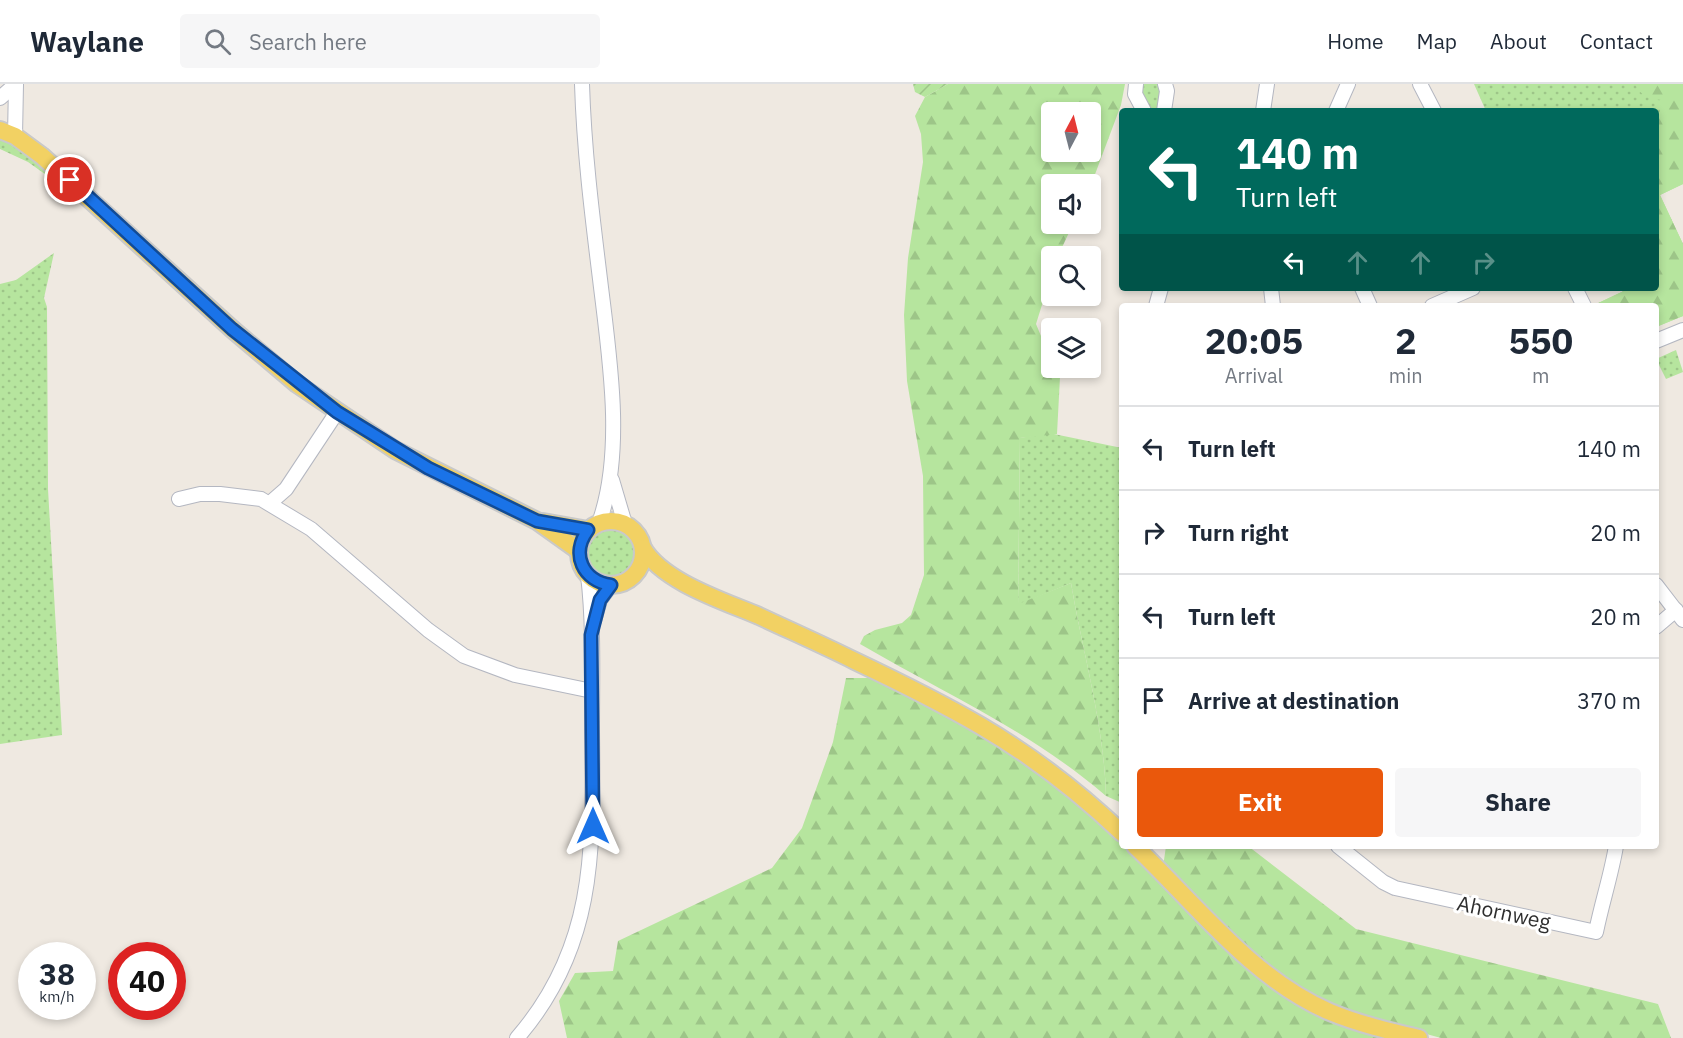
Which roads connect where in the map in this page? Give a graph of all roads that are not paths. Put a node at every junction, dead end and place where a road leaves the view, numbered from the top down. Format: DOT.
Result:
graph roads {
  1 [pos="16,84"];
  2 [pos="582,84"];
  3 [pos="1136,84"];
  4 [pos="1165,84"];
  5 [pos="1267,84"];
  6 [pos="1348,84"];
  7 [pos="1420,84"];
  8 [pos="0,98"];
  9 [pos="1143,108"];
  10 [pos="1164,108"];
  11 [pos="1263,108"];
  12 [pos="1337,108"];
  13 [pos="1432,108"];
  14 [pos="8,133"];
  15 [pos="1466,291"];
  16 [pos="1439,303"];
  17 [pos="1683,330"];
  18 [pos="1659,340"];
  19 [pos="337,412"];
  20 [pos="611,475"];
  21 [pos="180,499"];
  22 [pos="270,503"];
  23 [pos="537,521"];
  24 [pos="625,524"];
  25 [pos="594,527"];
  26 [pos="643,548"];
  27 [pos="579,551"];
  28 [pos="588,575"];
  29 [pos="633,576"];
  30 [pos="611,585"];
  31 [pos="1659,589"];
  32 [pos="700,590"];
  33 [pos="1679,615"];
  34 [pos="1659,625"];
  35 [pos="591,635"];
  36 [pos="592,691"];
  37 [pos="1103,815"];
  38 [pos="1119,817"];
  39 [pos="1119,830"];
  40 [pos="1144,849"];
  41 [pos="1342,849"];
  42 [pos="1615,849"];
  43 [pos="517,1038"];
  44 [pos="1419,1038"];
  1 -- 8 [label="street"];
  1 -- 14 [label="street"];
  2 -- 20 [label="street"];
  3 -- 9 [label="street"];
  4 -- 10 [label="street"];
  5 -- 11 [label="street"];
  6 -- 12 [label="street"];
  7 -- 13 [label="street"];
  14 -- 19 [label="main road"];
  15 -- 16 [label="street"];
  17 -- 18 [label="street"];
  19 -- 22 [label="street"];
  19 -- 23 [label="main road"];
  20 -- 24 [label="street"];
  20 -- 25 [label="street"];
  21 -- 22 [label="street"];
  22 -- 36 [label="street"];
  23 -- 25 [label="main road"];
  23 -- 27 [label="main road"];
  24 -- 25 [label="main road"];
  24 -- 26 [label="main road"];
  25 -- 27 [label="main road"];
  26 -- 29 [label="main road"];
  26 -- 32 [label="main road"];
  27 -- 28 [label="main road"];
  28 -- 30 [label="main road"];
  28 -- 35 [label="street"];
  29 -- 30 [label="main road"];
  29 -- 32 [label="main road"];
  30 -- 35 [label="street"];
  31 -- 33 [label="street"];
  32 -- 37 [label="main road"];
  33 -- 34 [label="street"];
  35 -- 36 [label="street"];
  36 -- 43 [label="street"];
  37 -- 38 [label="street"];
  37 -- 39 [label="main road"];
  40 -- 44 [label="main road"];
  41 -- 42 [label="street, Ahornweg"];
}
